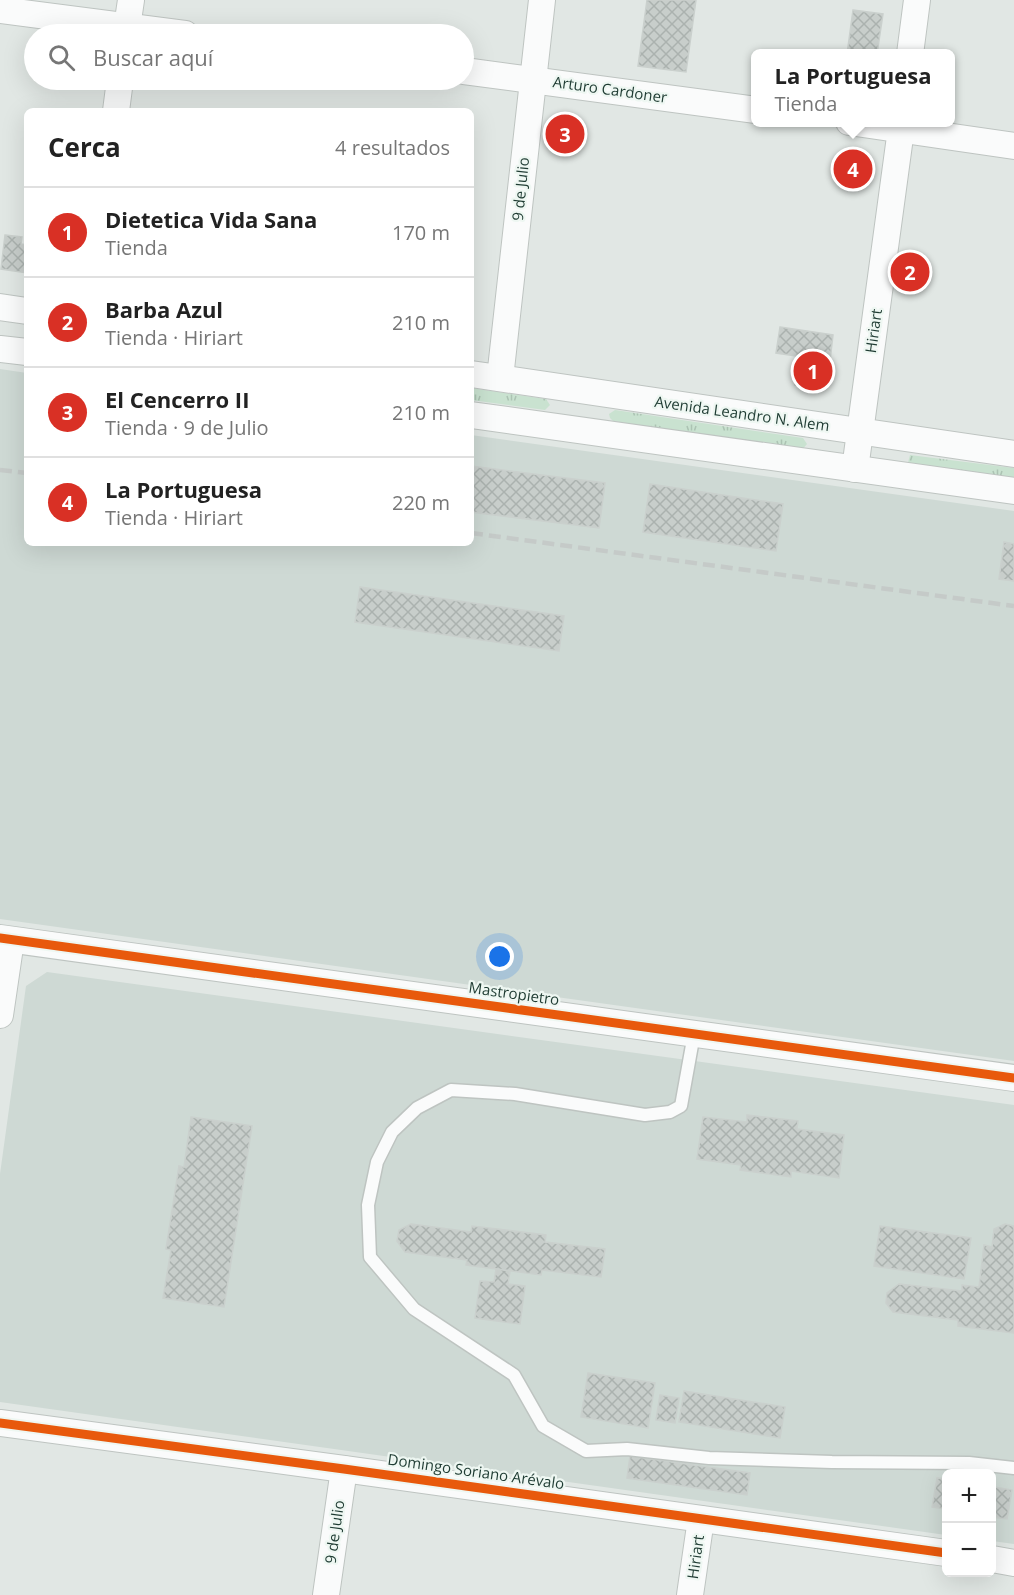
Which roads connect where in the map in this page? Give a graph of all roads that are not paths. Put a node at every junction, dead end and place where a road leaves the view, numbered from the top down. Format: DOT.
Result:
graph roads {
  1 [pos="131,0"];
  2 [pos="542,0"];
  3 [pos="916,0"];
  4 [pos="0,10"];
  5 [pos="85,24"];
  6 [pos="128,24"];
  7 [pos="911,49"];
  8 [pos="474,72"];
  9 [pos="533,80"];
  10 [pos="119,90"];
  11 [pos="116,108"];
  12 [pos="751,109"];
  13 [pos="902,127"];
  14 [pos="908,127"];
  15 [pos="1014,146"];
  16 [pos="0,307"];
  17 [pos="24,311"];
  18 [pos="0,349"];
  19 [pos="24,352"];
  20 [pos="474,374"];
  21 [pos="500,378"];
  22 [pos="588,391"];
  23 [pos="474,415"];
  24 [pos="583,431"];
  25 [pos="861,432"];
  26 [pos="1014,454"];
  27 [pos="855,469"];
  28 [pos="1014,491"];
  29 [pos="5,939"];
  30 [pos="0,1016"];
  31 [pos="694,1034"];
  32 [pos="1014,1078"];
  33 [pos="0,1424"];
  34 [pos="1014,1468"];
  35 [pos="344,1469"];
  36 [pos="701,1519"];
  37 [pos="942,1552"];
  38 [pos="996,1560"];
  39 [pos="1014,1563"];
  40 [pos="326,1595"];
  41 [pos="690,1595"];
  1 -- 6 [label="street"];
  2 -- 9 [label="street, 9 de Julio"];
  3 -- 7 [label="street"];
  4 -- 5 [label="street"];
  8 -- 9 [label="street, Arturo Cardoner"];
  9 -- 12 [label="street, Arturo Cardoner"];
  9 -- 21 [label="street, 9 de Julio"];
  10 -- 11 [label="street"];
  13 -- 25 [label="street, Hiriart"];
  14 -- 15 [label="street"];
  16 -- 17 [label="street"];
  18 -- 19 [label="street"];
  20 -- 21 [label="street, Avenida Leandro N. Alem"];
  21 -- 22 [label="street, Avenida Leandro N. Alem"];
  22 -- 24 [label="street"];
  22 -- 25 [label="street, Avenida Leandro N. Alem"];
  23 -- 24 [label="street"];
  24 -- 27 [label="street"];
  25 -- 26 [label="street, Avenida Leandro N. Alem"];
  25 -- 27 [label="street, Hiriart"];
  27 -- 28 [label="street"];
  29 -- 30 [label="street"];
  29 -- 31 [label="street, Mastropietro"];
  31 -- 32 [label="street, Mastropietro"];
  31 -- 34 [label="lane"];
  33 -- 35 [label="street, Domingo Soriano Arévalo"];
  35 -- 36 [label="street, Domingo Soriano Arévalo"];
  35 -- 40 [label="street, 9 de Julio"];
  36 -- 37 [label="street, Domingo Soriano Arévalo"];
  36 -- 41 [label="street, Hiriart"];
  38 -- 39 [label="street"];
}
